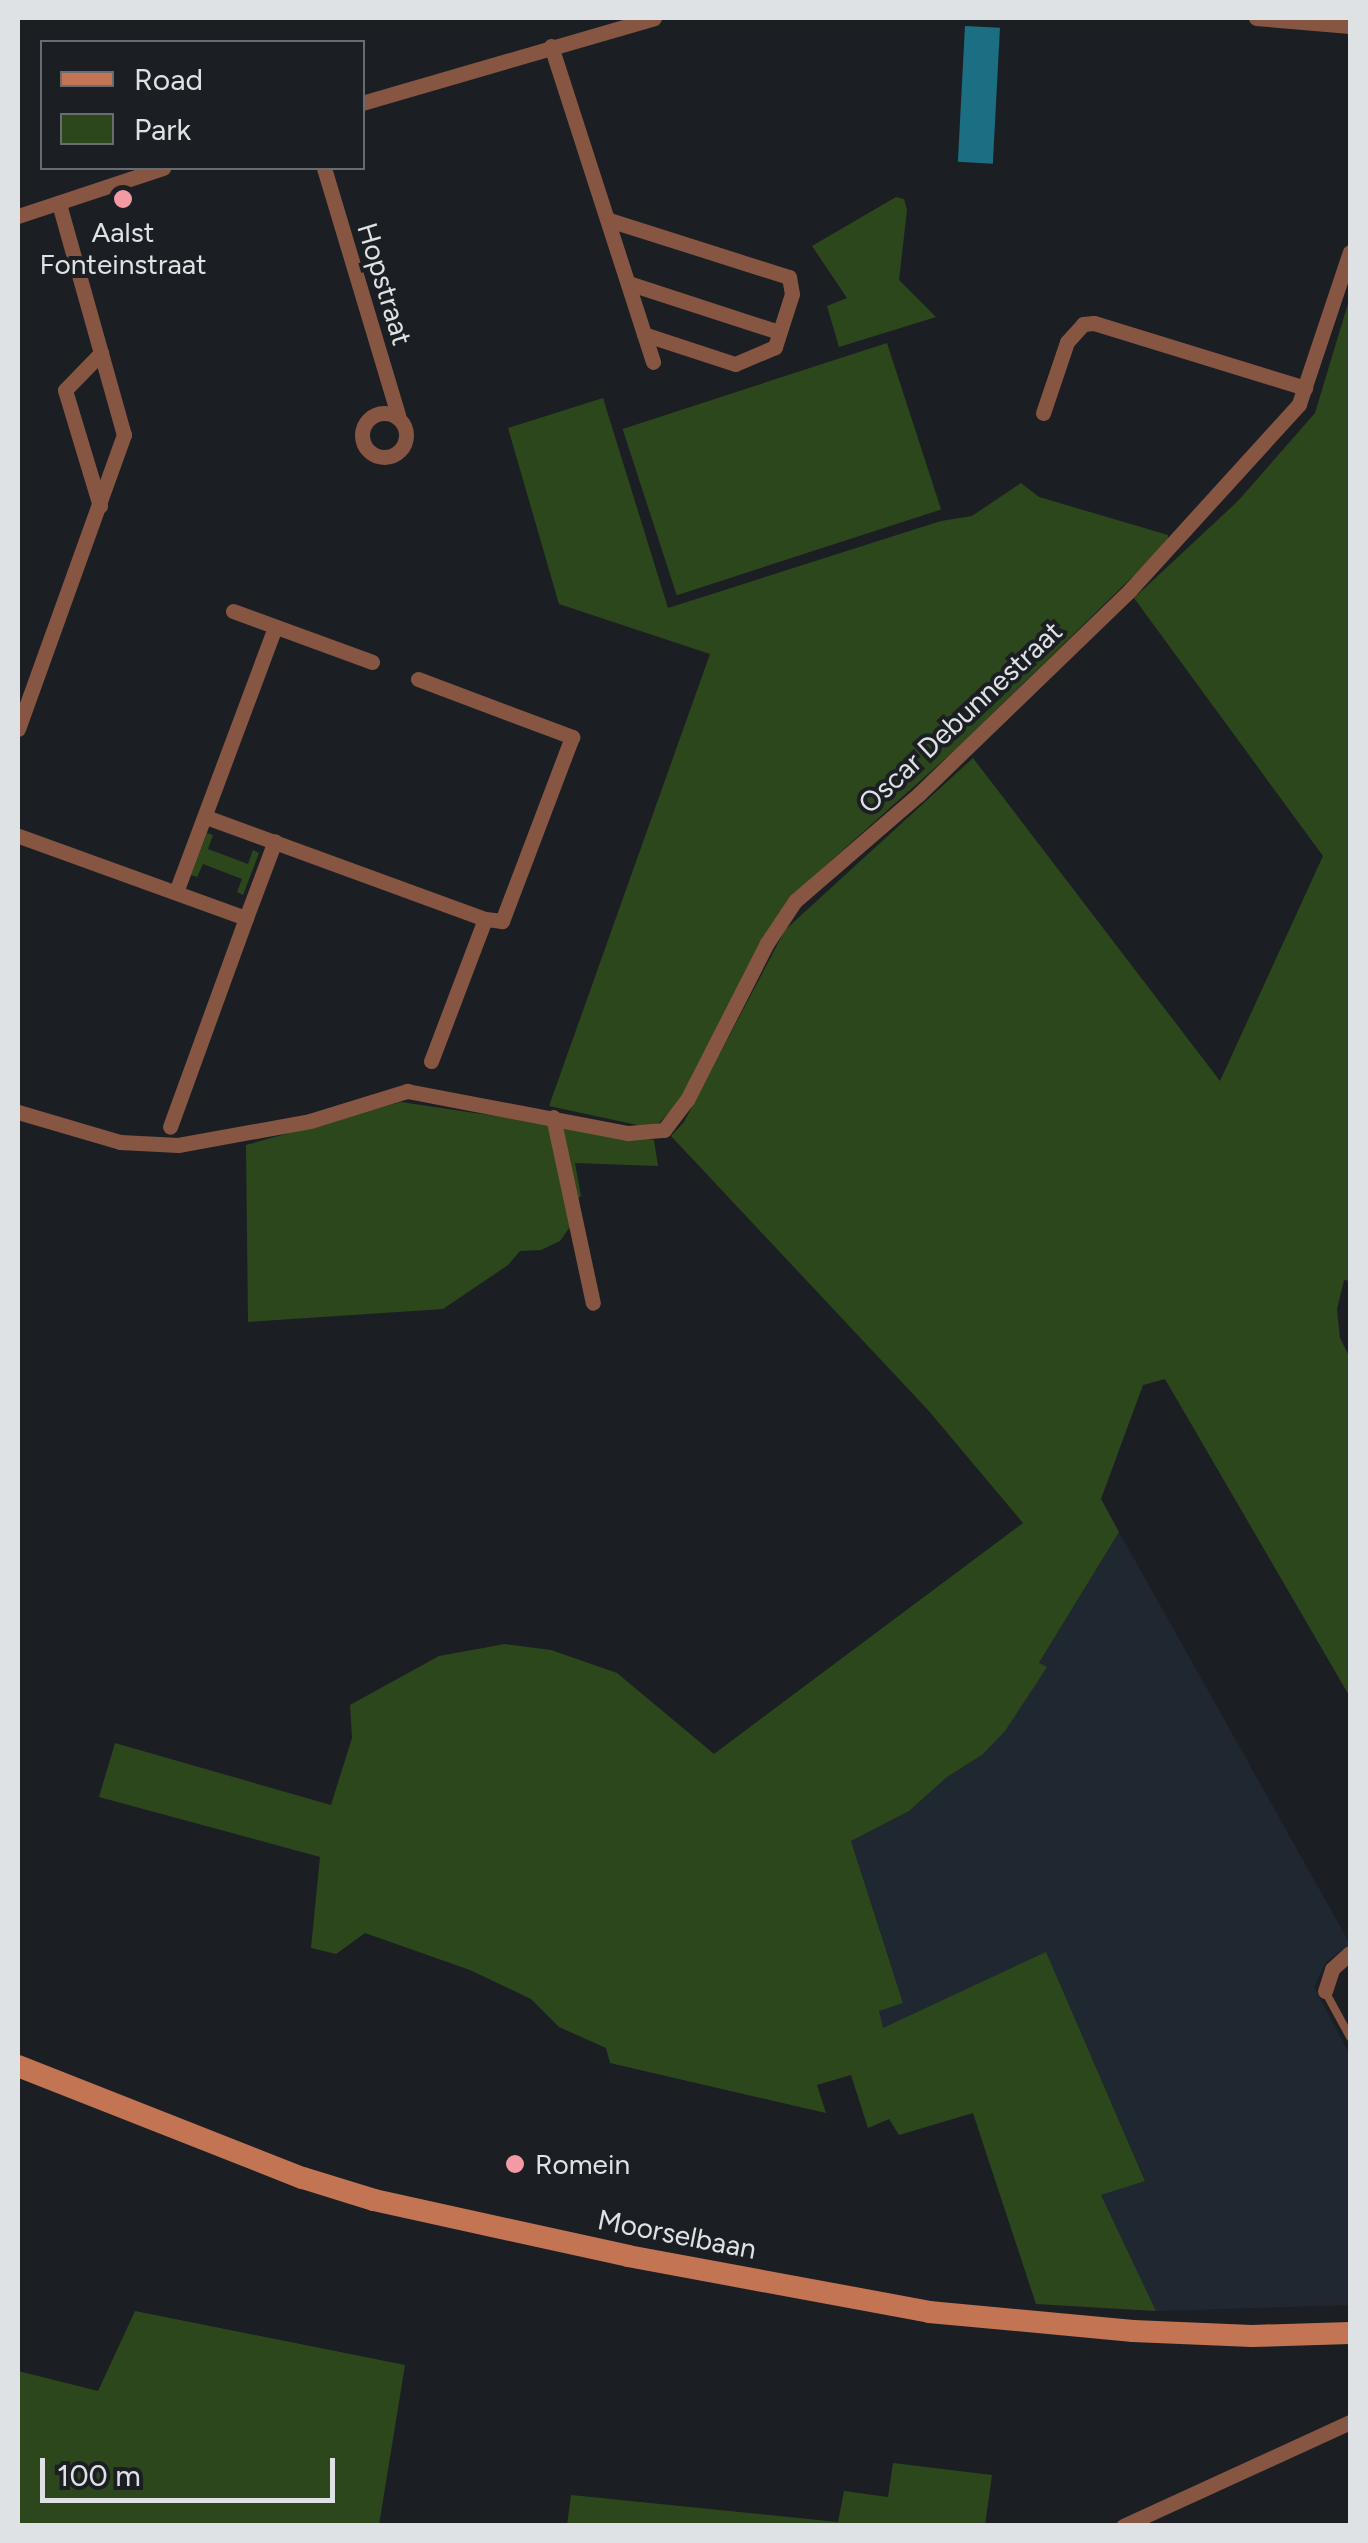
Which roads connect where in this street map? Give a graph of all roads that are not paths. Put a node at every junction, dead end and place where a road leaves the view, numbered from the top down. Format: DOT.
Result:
graph roads {
  1 [pos="654,18"];
  2 [pos="1256,18"];
  3 [pos="1350,26"];
  4 [pos="551,46"];
  5 [pos="365,101"];
  6 [pos="157,170"];
  7 [pos="325,170"];
  8 [pos="59,203"];
  9 [pos="18,216"];
  10 [pos="608,220"];
  11 [pos="1350,252"];
  12 [pos="628,283"];
  13 [pos="780,332"];
  14 [pos="644,334"];
  15 [pos="101,353"];
  16 [pos="652,362"];
  17 [pos="1306,388"];
  18 [pos="1043,413"];
  19 [pos="398,414"];
  20 [pos="100,506"];
  21 [pos="233,612"];
  22 [pos="275,626"];
  23 [pos="372,662"];
  24 [pos="418,678"];
  25 [pos="18,729"];
  26 [pos="206,816"];
  27 [pos="18,836"];
  28 [pos="275,841"];
  29 [pos="176,892"];
  30 [pos="246,918"];
  31 [pos="485,919"];
  32 [pos="431,1061"];
  33 [pos="18,1112"];
  34 [pos="554,1118"];
  35 [pos="170,1127"];
  36 [pos="593,1303"];
  37 [pos="1350,1953"];
  38 [pos="1325,1991"];
  39 [pos="1350,2036"];
  40 [pos="18,2066"];
  41 [pos="1350,2333"];
  42 [pos="1350,2422"];
  43 [pos="1123,2526"];
  1 -- 4 [label="street"];
  2 -- 3 [label="street"];
  4 -- 5 [label="street"];
  4 -- 10 [label="street"];
  6 -- 8 [label="street"];
  7 -- 19 [label="street, Hopstraat"];
  8 -- 9 [label="street"];
  8 -- 15 [label="street"];
  10 -- 12 [label="street"];
  10 -- 13 [label="street"];
  11 -- 17 [label="street, Oscar Debunnestraat"];
  12 -- 13 [label="street"];
  12 -- 14 [label="street"];
  13 -- 14 [label="street"];
  14 -- 16 [label="street"];
  15 -- 20 [label="street"];
  15 -- 20 [label="street"];
  17 -- 18 [label="street"];
  17 -- 34 [label="street, Oscar Debunnestraat"];
  20 -- 25 [label="street"];
  21 -- 22 [label="street"];
  22 -- 23 [label="street"];
  22 -- 26 [label="street"];
  24 -- 31 [label="street"];
  26 -- 28 [label="street"];
  26 -- 29 [label="street"];
  27 -- 29 [label="street"];
  28 -- 30 [label="street"];
  28 -- 31 [label="street"];
  29 -- 30 [label="street"];
  30 -- 35 [label="street"];
  31 -- 32 [label="street"];
  33 -- 34 [label="street, Oscar Debunnestraat"];
  34 -- 36 [label="street"];
  37 -- 38 [label="street"];
  38 -- 39 [label="lane"];
  40 -- 41 [label="main road, Moorselbaan"];
  42 -- 43 [label="street"];
}
